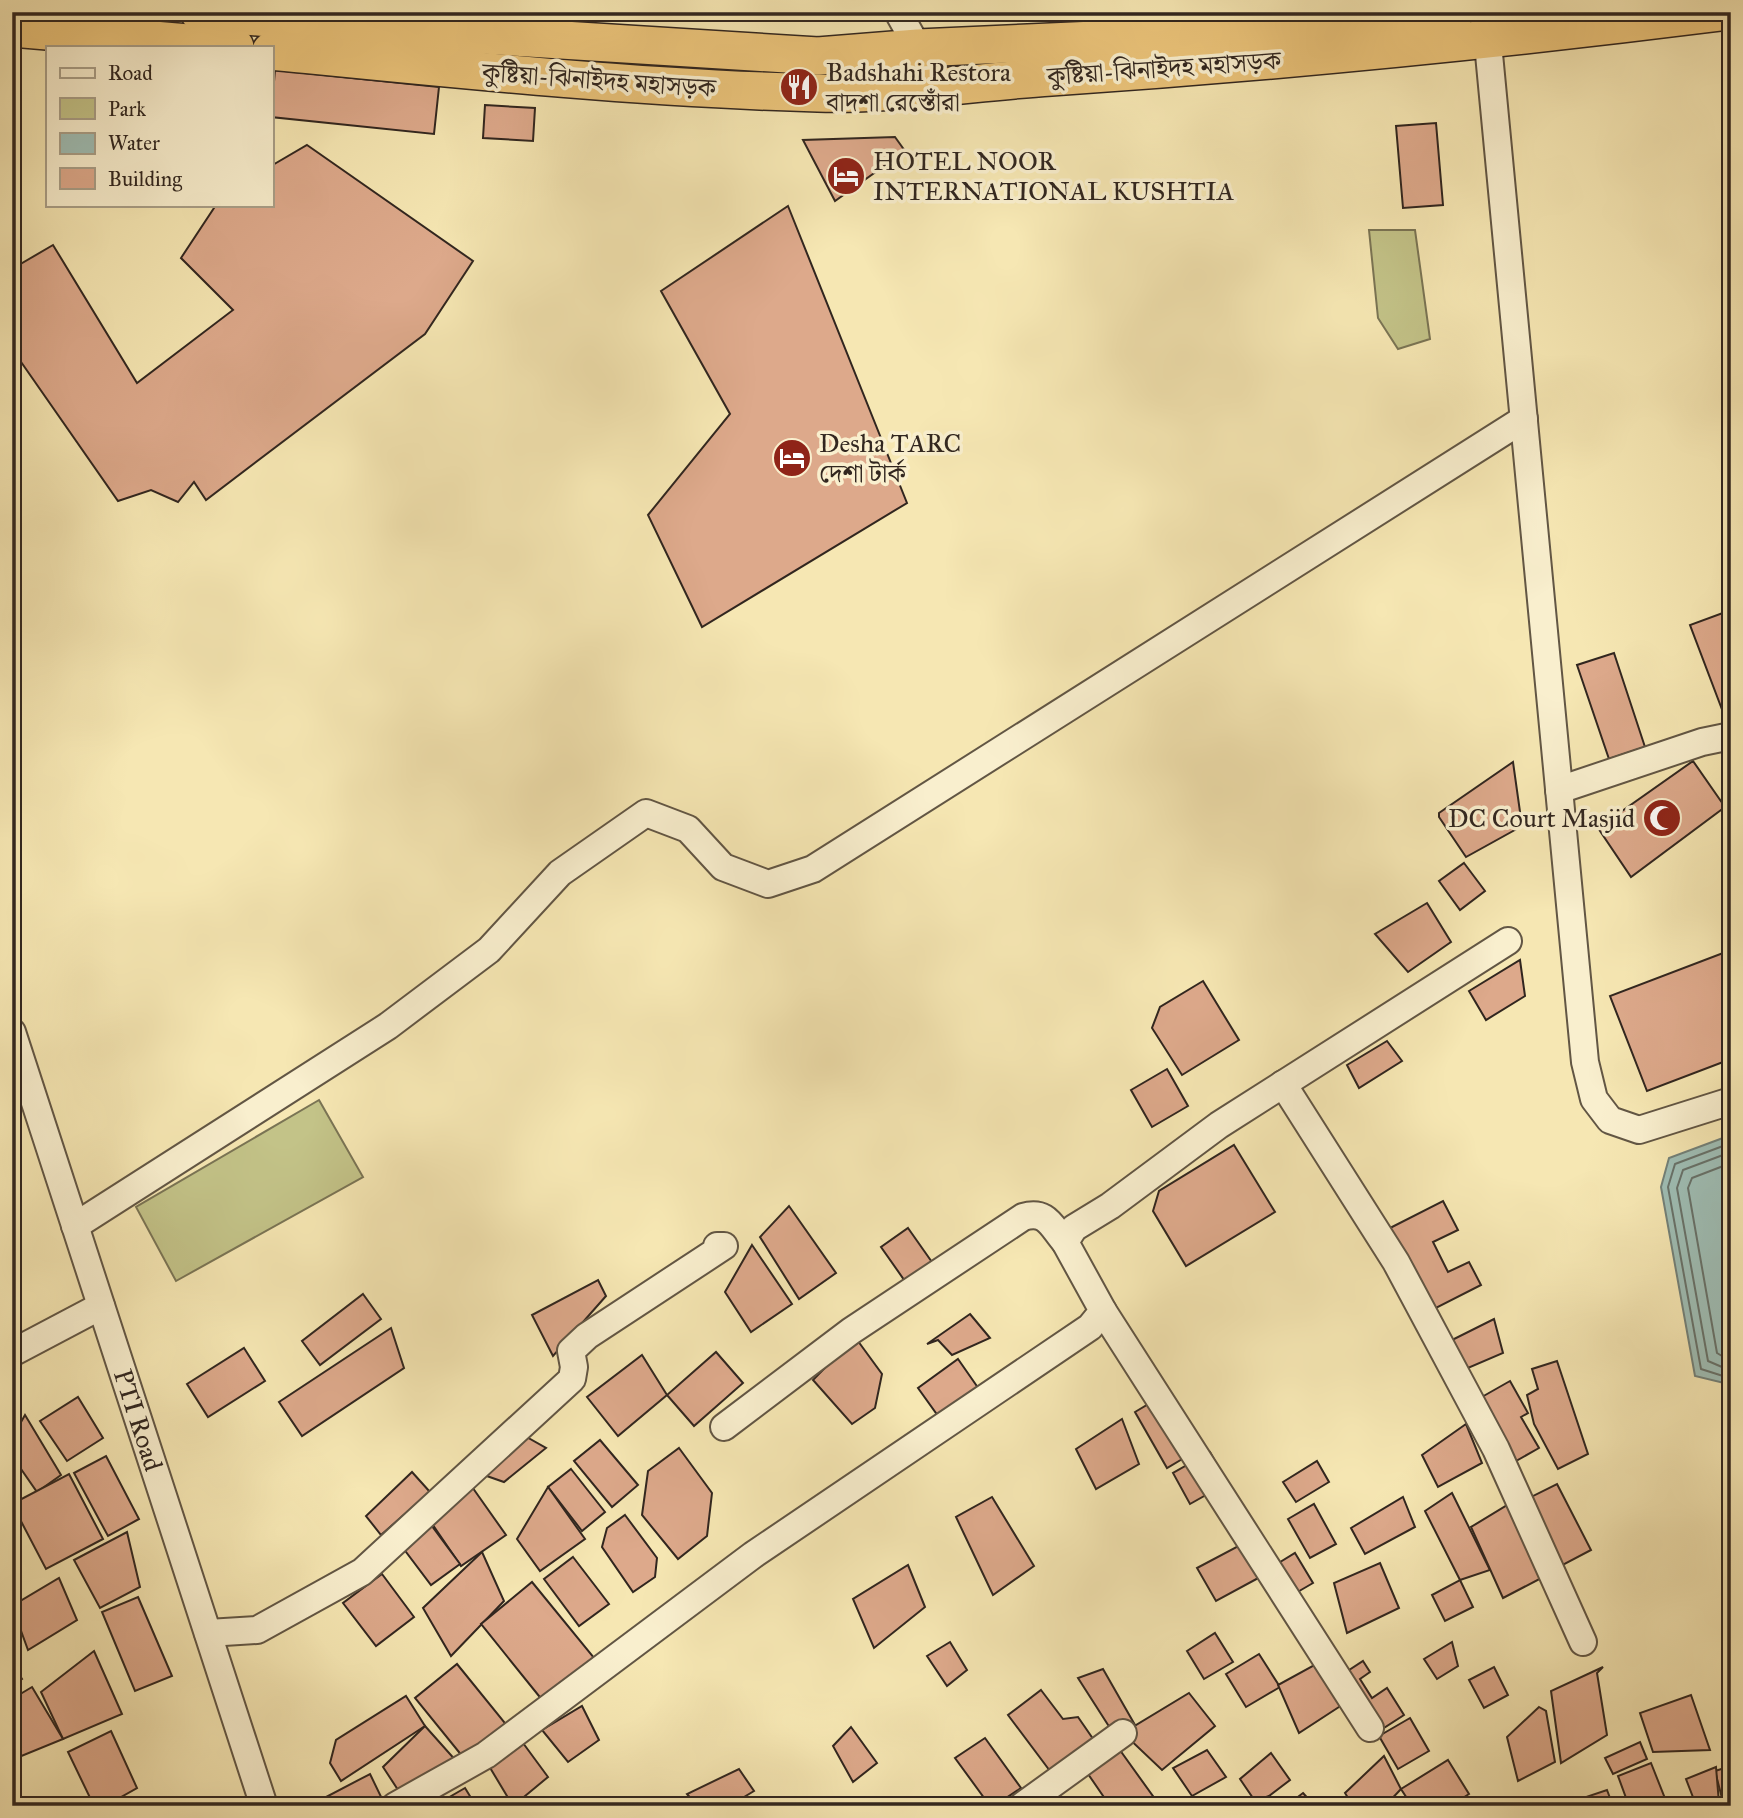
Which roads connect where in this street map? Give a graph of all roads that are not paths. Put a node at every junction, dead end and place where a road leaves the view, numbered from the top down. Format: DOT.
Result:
graph roads {
  1 [pos="898,12"];
  2 [pos="1455,12"];
  3 [pos="1721,12"];
  4 [pos="1204,24"];
  5 [pos="1486,26"];
  6 [pos="12,28"];
  7 [pos="221,30"];
  8 [pos="918,48"];
  9 [pos="273,51"];
  10 [pos="924,88"];
  11 [pos="1524,419"];
  12 [pos="1731,736"];
  13 [pos="1559,790"];
  14 [pos="1508,941"];
  15 [pos="12,1032"];
  16 [pos="1283,1084"];
  17 [pos="1731,1101"];
  18 [pos="75,1226"];
  19 [pos="1065,1242"];
  20 [pos="717,1246"];
  21 [pos="102,1306"];
  22 [pos="1103,1311"];
  23 [pos="12,1353"];
  24 [pos="724,1427"];
  25 [pos="208,1633"];
  26 [pos="1583,1642"];
  27 [pos="1370,1728"];
  28 [pos="1123,1732"];
  29 [pos="264,1806"];
  30 [pos="395,1806"];
  31 [pos="1022,1806"];
  1 -- 8 [label="street"];
  2 -- 4 [label="highway, কুষ্টিয়া-ঝিনাইদহ মহাসড়ক"];
  3 -- 5 [label="highway, কুষ্টিয়া-ঝিনাইদহ মহাসড়ক"];
  4 -- 8 [label="highway, কুষ্টিয়া-ঝিনাইদহ মহাসড়ক"];
  5 -- 10 [label="highway, কুষ্টিয়া-ঝিনাইদহ মহাসড়ক"];
  5 -- 11 [label="street"];
  6 -- 7 [label="highway, কুষ্টিয়া-ঝিনাইদহ মহাসড়ক"];
  7 -- 8 [label="highway, কুষ্টিয়া-ঝিনাইদহ মহাসড়ক"];
  8 -- 10 [label="street"];
  9 -- 10 [label="highway, কুষ্টিয়া-ঝিনাইদহ মহাসড়ক"];
  11 -- 13 [label="street"];
  11 -- 18 [label="street"];
  12 -- 13 [label="street"];
  13 -- 17 [label="street"];
  14 -- 16 [label="street"];
  15 -- 18 [label="street, PTI Road"];
  16 -- 19 [label="street"];
  16 -- 26 [label="street"];
  18 -- 21 [label="street, PTI Road"];
  19 -- 22 [label="street"];
  19 -- 24 [label="street"];
  20 -- 25 [label="street"];
  21 -- 23 [label="street"];
  21 -- 25 [label="street, PTI Road"];
  22 -- 27 [label="street"];
  22 -- 30 [label="street"];
  25 -- 29 [label="street, PTI Road"];
  28 -- 31 [label="street"];
}
